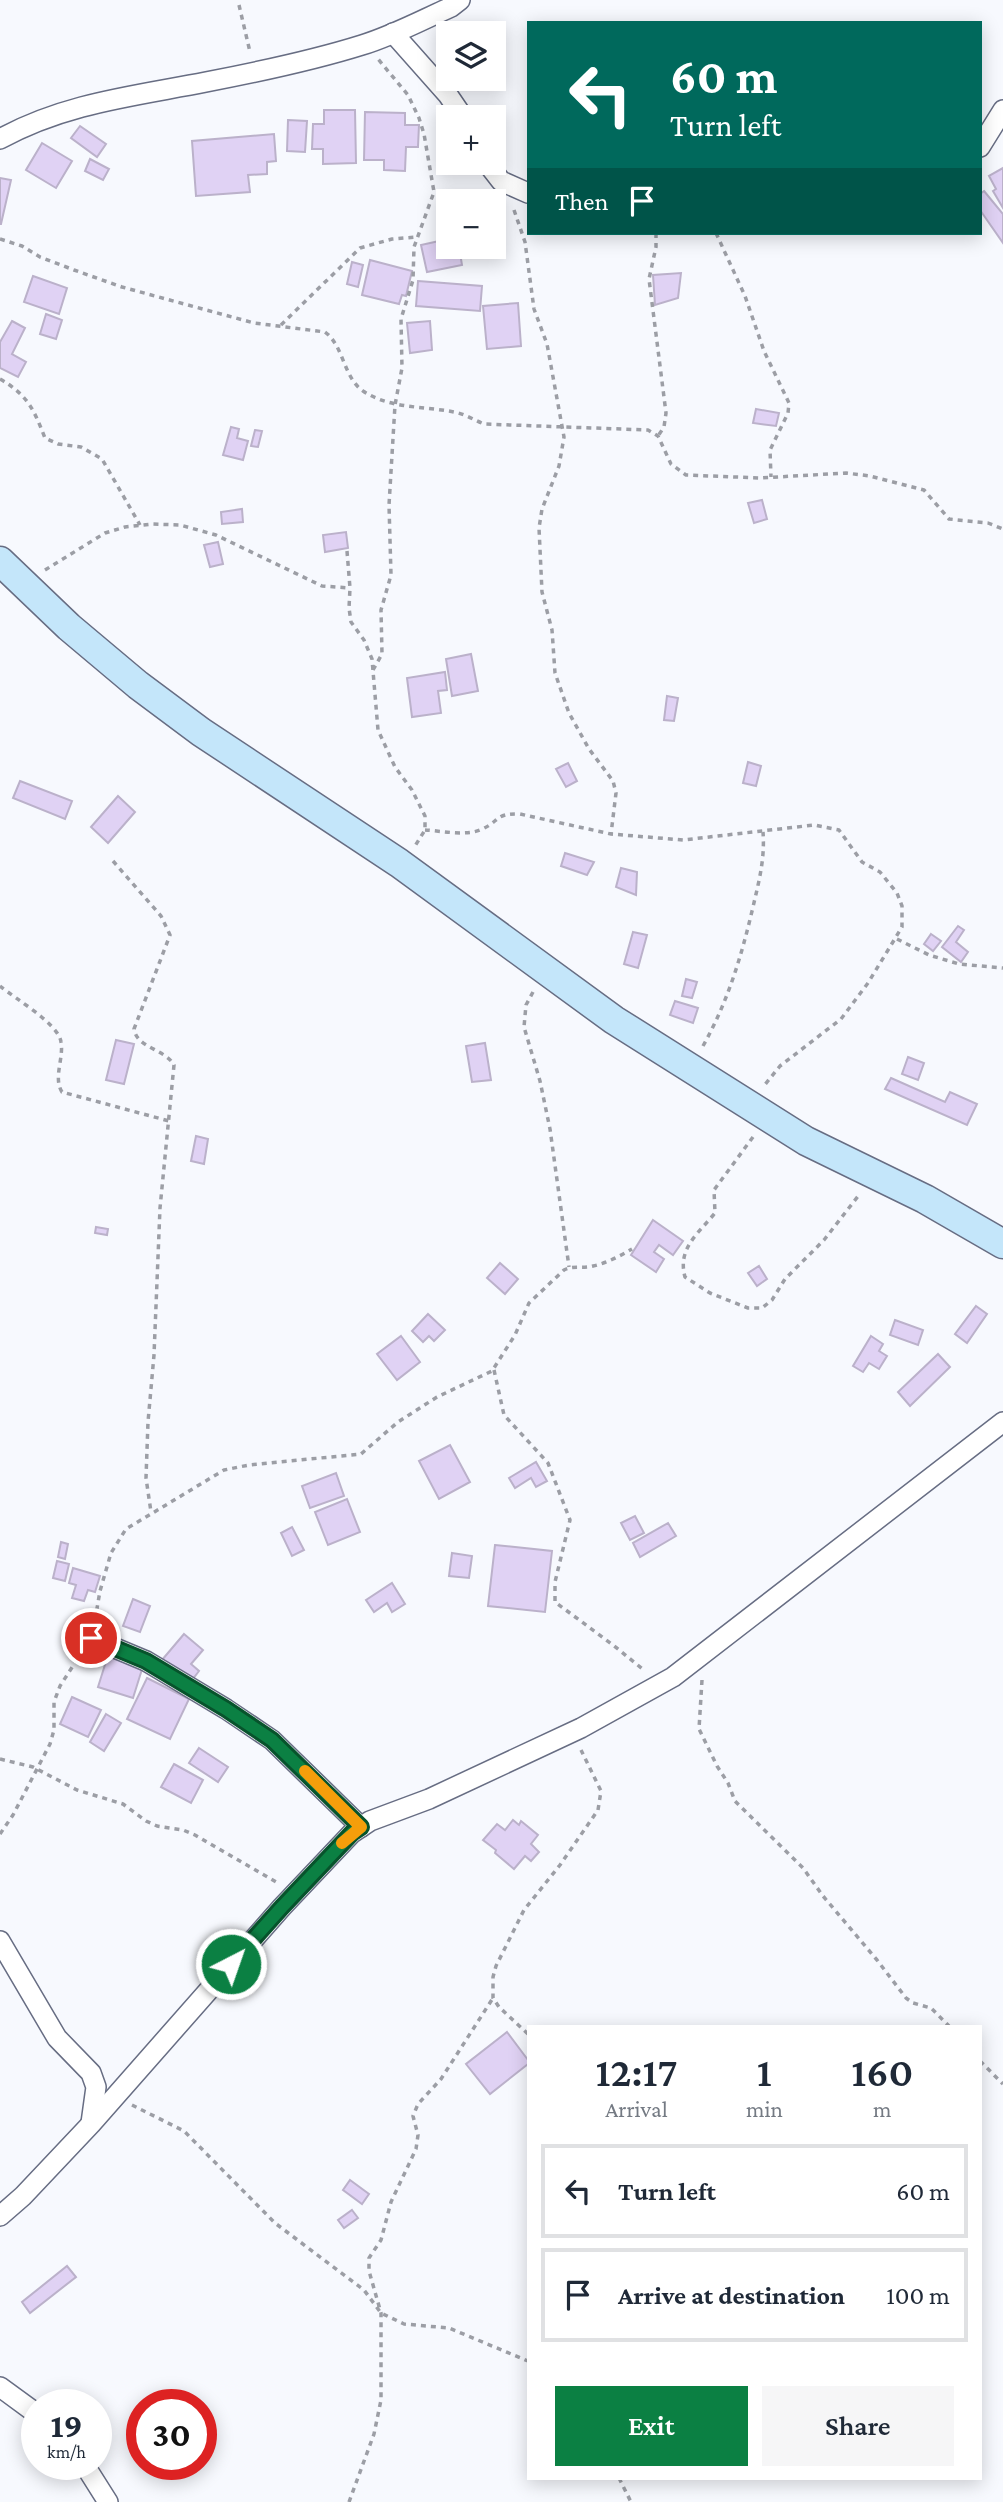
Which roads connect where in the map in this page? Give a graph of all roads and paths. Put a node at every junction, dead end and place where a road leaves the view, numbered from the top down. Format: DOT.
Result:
graph roads {
  1 [pos="460,0"];
  2 [pos="239,5"];
  3 [pos="393,33"];
  4 [pos="365,45"];
  5 [pos="255,71"];
  6 [pos="455,105"];
  7 [pos="1003,110"];
  8 [pos="0,139"];
  9 [pos="982,144"];
  10 [pos="496,175"];
  11 [pos="500,181"];
  12 [pos="527,193"];
  13 [pos="656,235"];
  14 [pos="717,235"];
  15 [pos="417,237"];
  16 [pos="0,239"];
  17 [pos="280,326"];
  18 [pos="0,379"];
  19 [pos="395,405"];
  20 [pos="561,427"];
  21 [pos="658,436"];
  22 [pos="771,478"];
  23 [pos="140,525"];
  24 [pos="1003,528"];
  25 [pos="347,551"];
  26 [pos="0,561"];
  27 [pos="22,582"];
  28 [pos="350,588"];
  29 [pos="373,670"];
  30 [pos="425,830"];
  31 [pos="763,832"];
  32 [pos="611,834"];
  33 [pos="113,861"];
  34 [pos="399,863"];
  35 [pos="897,939"];
  36 [pos="1003,968"];
  37 [pos="545,970"];
  38 [pos="0,986"];
  39 [pos="690,1069"];
  40 [pos="756,1110"];
  41 [pos="169,1121"];
  42 [pos="875,1174"];
  43 [pos="1003,1244"];
  44 [pos="632,1249"];
  45 [pos="569,1267"];
  46 [pos="494,1369"];
  47 [pos="1003,1422"];
  48 [pos="151,1512"];
  49 [pos="91,1638"];
  50 [pos="704,1653"];
  51 [pos="660,1684"];
  52 [pos="571,1733"];
  53 [pos="0,1759"];
  54 [pos="36,1768"];
  55 [pos="361,1827"];
  56 [pos="0,1834"];
  57 [pos="295,1893"];
  58 [pos="0,1941"];
  59 [pos="493,1998"];
  60 [pos="948,2025"];
  61 [pos="527,2033"];
  62 [pos="982,2063"];
  63 [pos="1003,2084"];
  64 [pos="114,2098"];
  65 [pos="91,2124"];
  66 [pos="0,2216"];
  67 [pos="381,2313"];
  68 [pos="527,2361"];
  69 [pos="0,2387"];
  70 [pos="21,2402"];
  71 [pos="94,2480"];
  72 [pos="620,2480"];
  73 [pos="108,2502"];
  74 [pos="349,2502"];
  75 [pos="631,2502"];
  1 -- 3 [label="street"];
  2 -- 5 [label="path"];
  3 -- 4 [label="street"];
  3 -- 6 [label="street"];
  4 -- 5 [label="street"];
  4 -- 15 [label="path"];
  5 -- 8 [label="street"];
  7 -- 9 [label="street"];
  10 -- 11 [label="street"];
  11 -- 12 [label="street"];
  11 -- 20 [label="path"];
  13 -- 21 [label="path"];
  14 -- 22 [label="path"];
  15 -- 17 [label="path"];
  15 -- 19 [label="path"];
  16 -- 17 [label="path"];
  17 -- 19 [label="path"];
  18 -- 23 [label="path"];
  19 -- 20 [label="path"];
  19 -- 29 [label="path"];
  20 -- 21 [label="path"];
  20 -- 32 [label="path"];
  21 -- 22 [label="path"];
  22 -- 24 [label="path"];
  23 -- 27 [label="path"];
  23 -- 28 [label="path"];
  25 -- 28 [label="path"];
  26 -- 27 [label="main road"];
  27 -- 34 [label="main road"];
  28 -- 29 [label="path"];
  29 -- 30 [label="path"];
  30 -- 32 [label="path"];
  30 -- 34 [label="path"];
  31 -- 32 [label="path"];
  31 -- 35 [label="path"];
  31 -- 39 [label="path"];
  33 -- 41 [label="path"];
  34 -- 37 [label="main road"];
  35 -- 36 [label="path"];
  35 -- 40 [label="path"];
  37 -- 39 [label="main road"];
  37 -- 45 [label="path"];
  38 -- 41 [label="path"];
  39 -- 40 [label="main road"];
  40 -- 42 [label="main road"];
  40 -- 42 [label="path"];
  41 -- 48 [label="path"];
  42 -- 43 [label="main road"];
  44 -- 45 [label="path"];
  45 -- 46 [label="path"];
  46 -- 48 [label="path"];
  46 -- 51 [label="path"];
  47 -- 50 [label="street"];
  48 -- 49 [label="path"];
  49 -- 54 [label="path"];
  49 -- 55 [label="street"];
  50 -- 51 [label="street"];
  50 -- 60 [label="path"];
  51 -- 52 [label="street"];
  52 -- 55 [label="street"];
  52 -- 59 [label="path"];
  53 -- 54 [label="path"];
  54 -- 56 [label="path"];
  54 -- 57 [label="path"];
  55 -- 57 [label="street"];
  57 -- 64 [label="street"];
  58 -- 65 [label="street"];
  59 -- 61 [label="path"];
  59 -- 67 [label="path"];
  62 -- 63 [label="path"];
  64 -- 65 [label="street"];
  64 -- 67 [label="path"];
  65 -- 66 [label="street"];
  67 -- 68 [label="path"];
  67 -- 74 [label="path"];
  69 -- 70 [label="street"];
  71 -- 73 [label="street"];
  72 -- 75 [label="path"];
}
